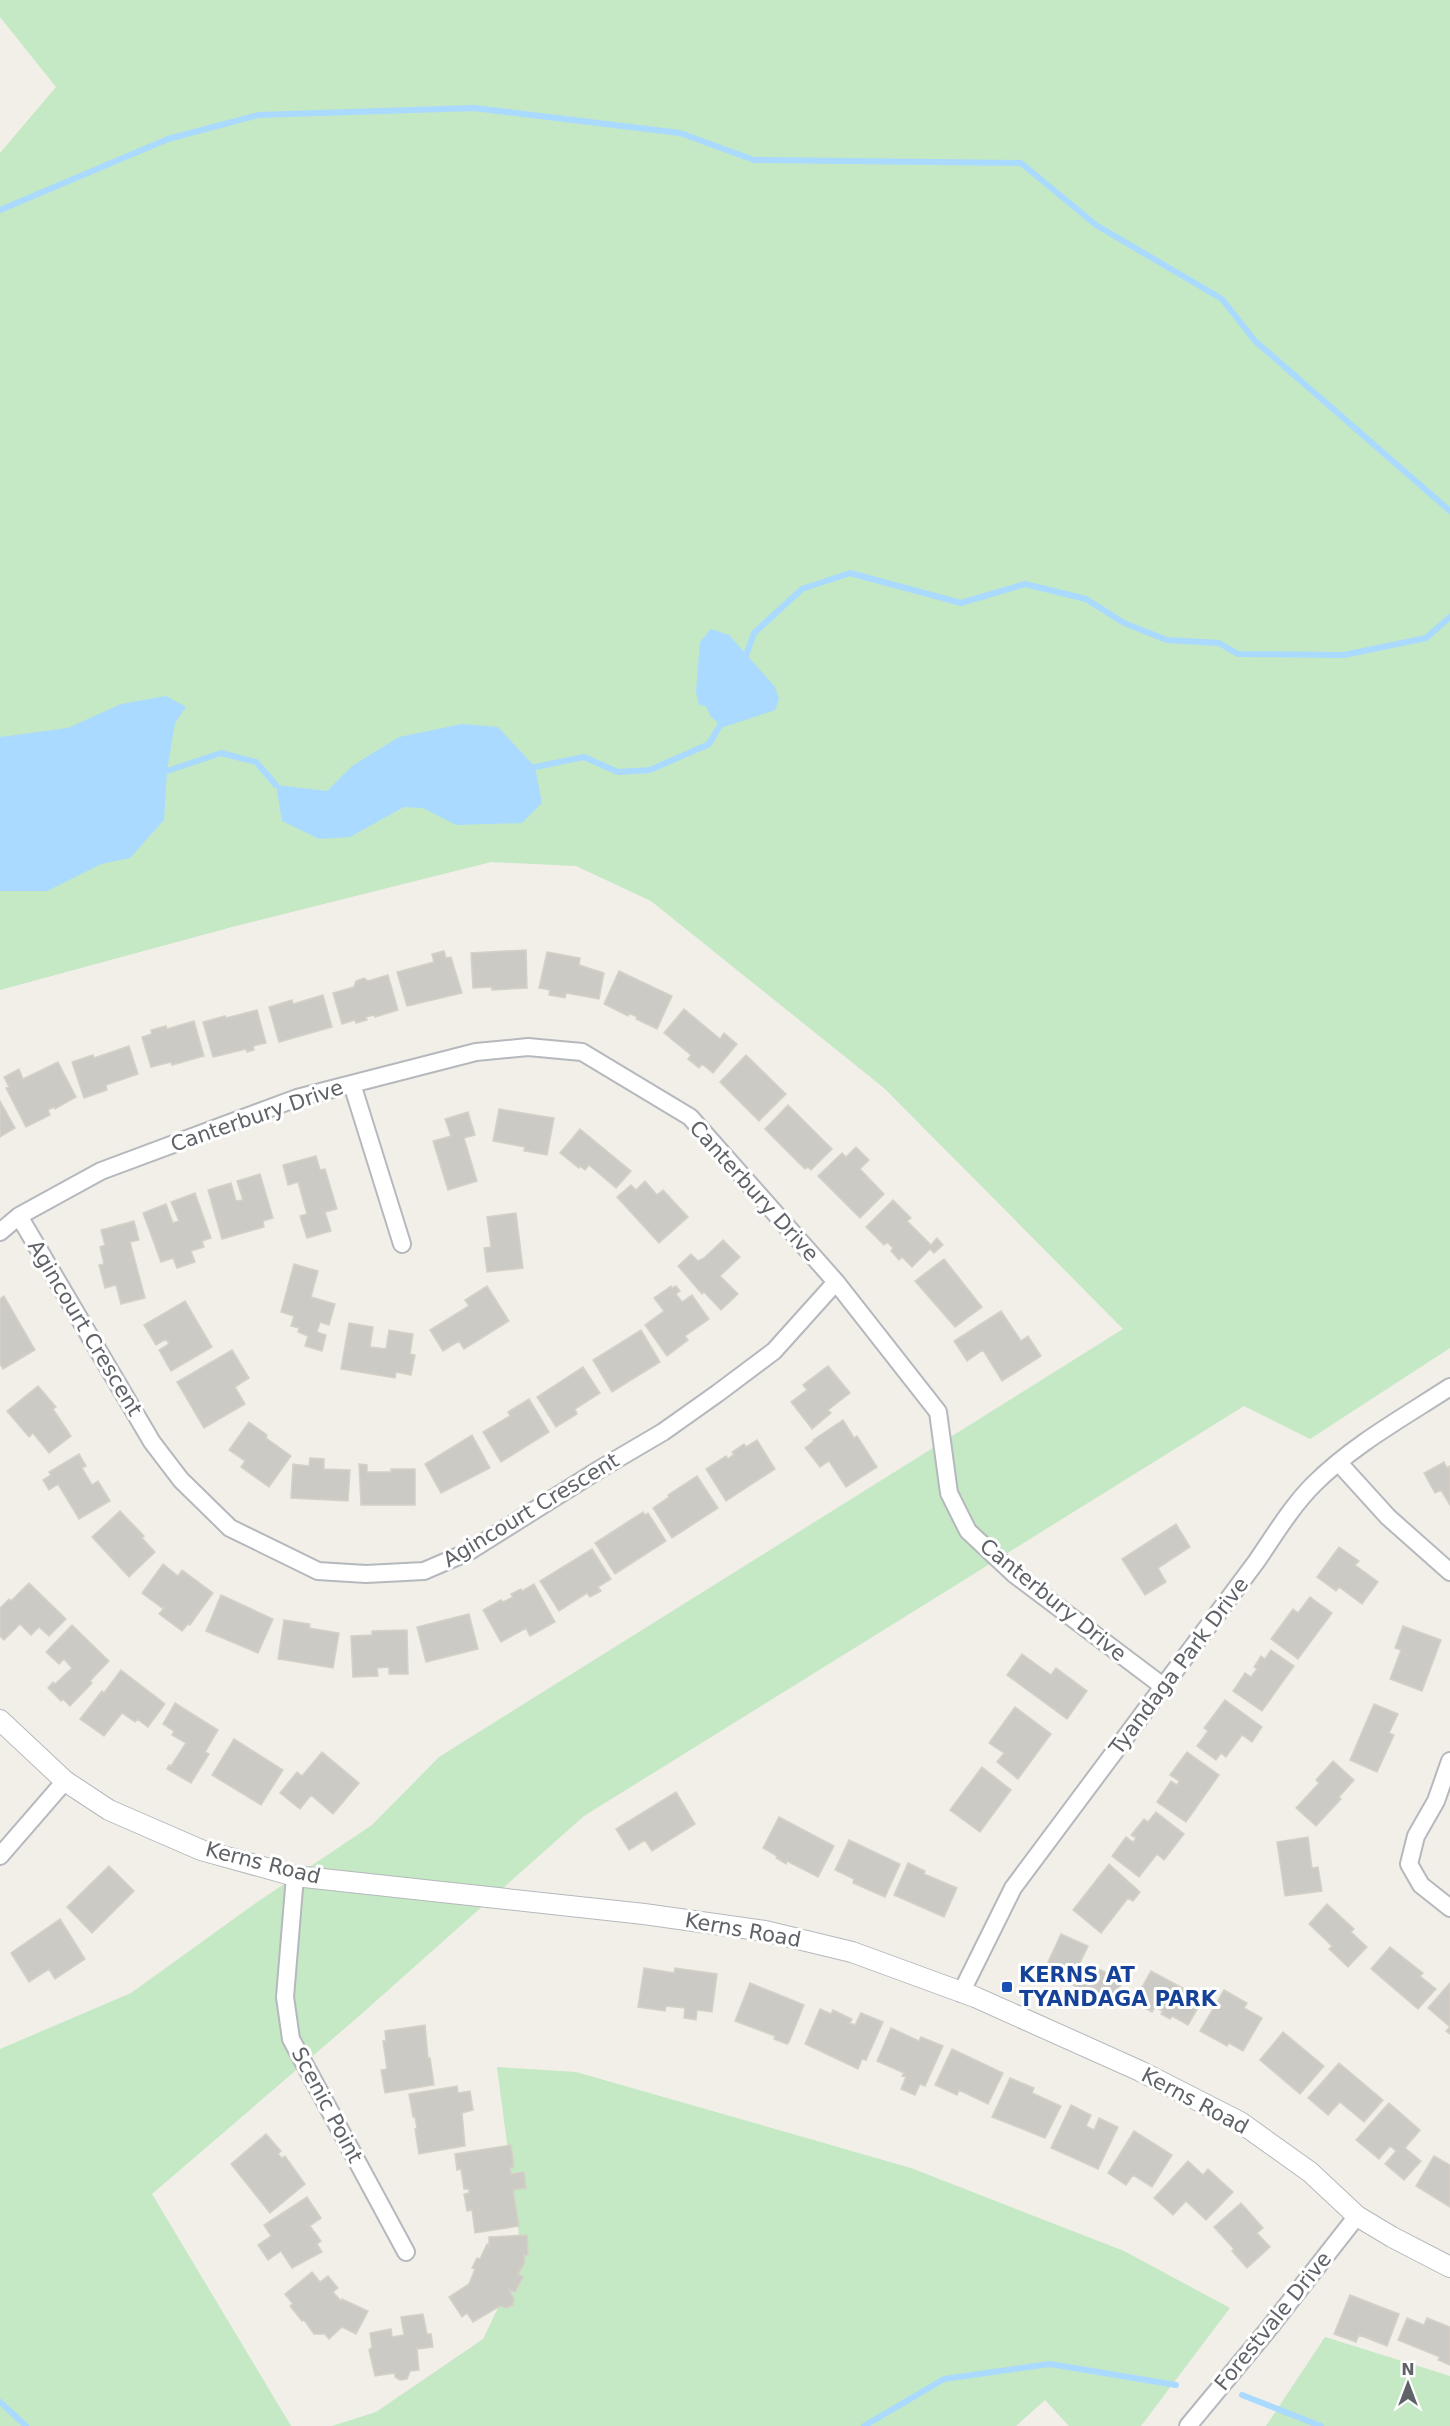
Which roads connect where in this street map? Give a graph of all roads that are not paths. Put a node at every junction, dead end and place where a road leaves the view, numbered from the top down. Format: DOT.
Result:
graph roads {
  1 [pos="352,1084"];
  2 [pos="18,1216"];
  3 [pos="0,1232"];
  4 [pos="402,1244"];
  5 [pos="836,1282"];
  6 [pos="1450,1387"];
  7 [pos="1339,1463"];
  8 [pos="1450,1572"];
  9 [pos="1164,1687"];
  10 [pos="0,1720"];
  11 [pos="1450,1761"];
  12 [pos="65,1781"];
  13 [pos="0,1856"];
  14 [pos="295,1876"];
  15 [pos="1450,1908"];
  16 [pos="961,1993"];
  17 [pos="1357,2216"];
  18 [pos="406,2252"];
  19 [pos="1450,2267"];
  20 [pos="1188,2426"];
  1 -- 2 [label="street, Canterbury Drive"];
  1 -- 4 [label="street"];
  1 -- 5 [label="street, Canterbury Drive"];
  2 -- 3 [label="street, Canterbury Drive"];
  2 -- 5 [label="street, Agincourt Crescent"];
  5 -- 9 [label="street, Canterbury Drive"];
  6 -- 7 [label="street, Tyandaga Park Drive"];
  7 -- 8 [label="street"];
  7 -- 9 [label="street, Tyandaga Park Drive"];
  9 -- 16 [label="street, Tyandaga Park Drive"];
  10 -- 12 [label="street, Kerns Road"];
  11 -- 15 [label="street"];
  12 -- 13 [label="street"];
  12 -- 14 [label="street, Kerns Road"];
  14 -- 16 [label="street, Kerns Road"];
  14 -- 18 [label="street, Scenic Point"];
  16 -- 17 [label="street, Kerns Road"];
  17 -- 19 [label="street, Kerns Road"];
  17 -- 20 [label="street, Forestvale Drive"];
}
